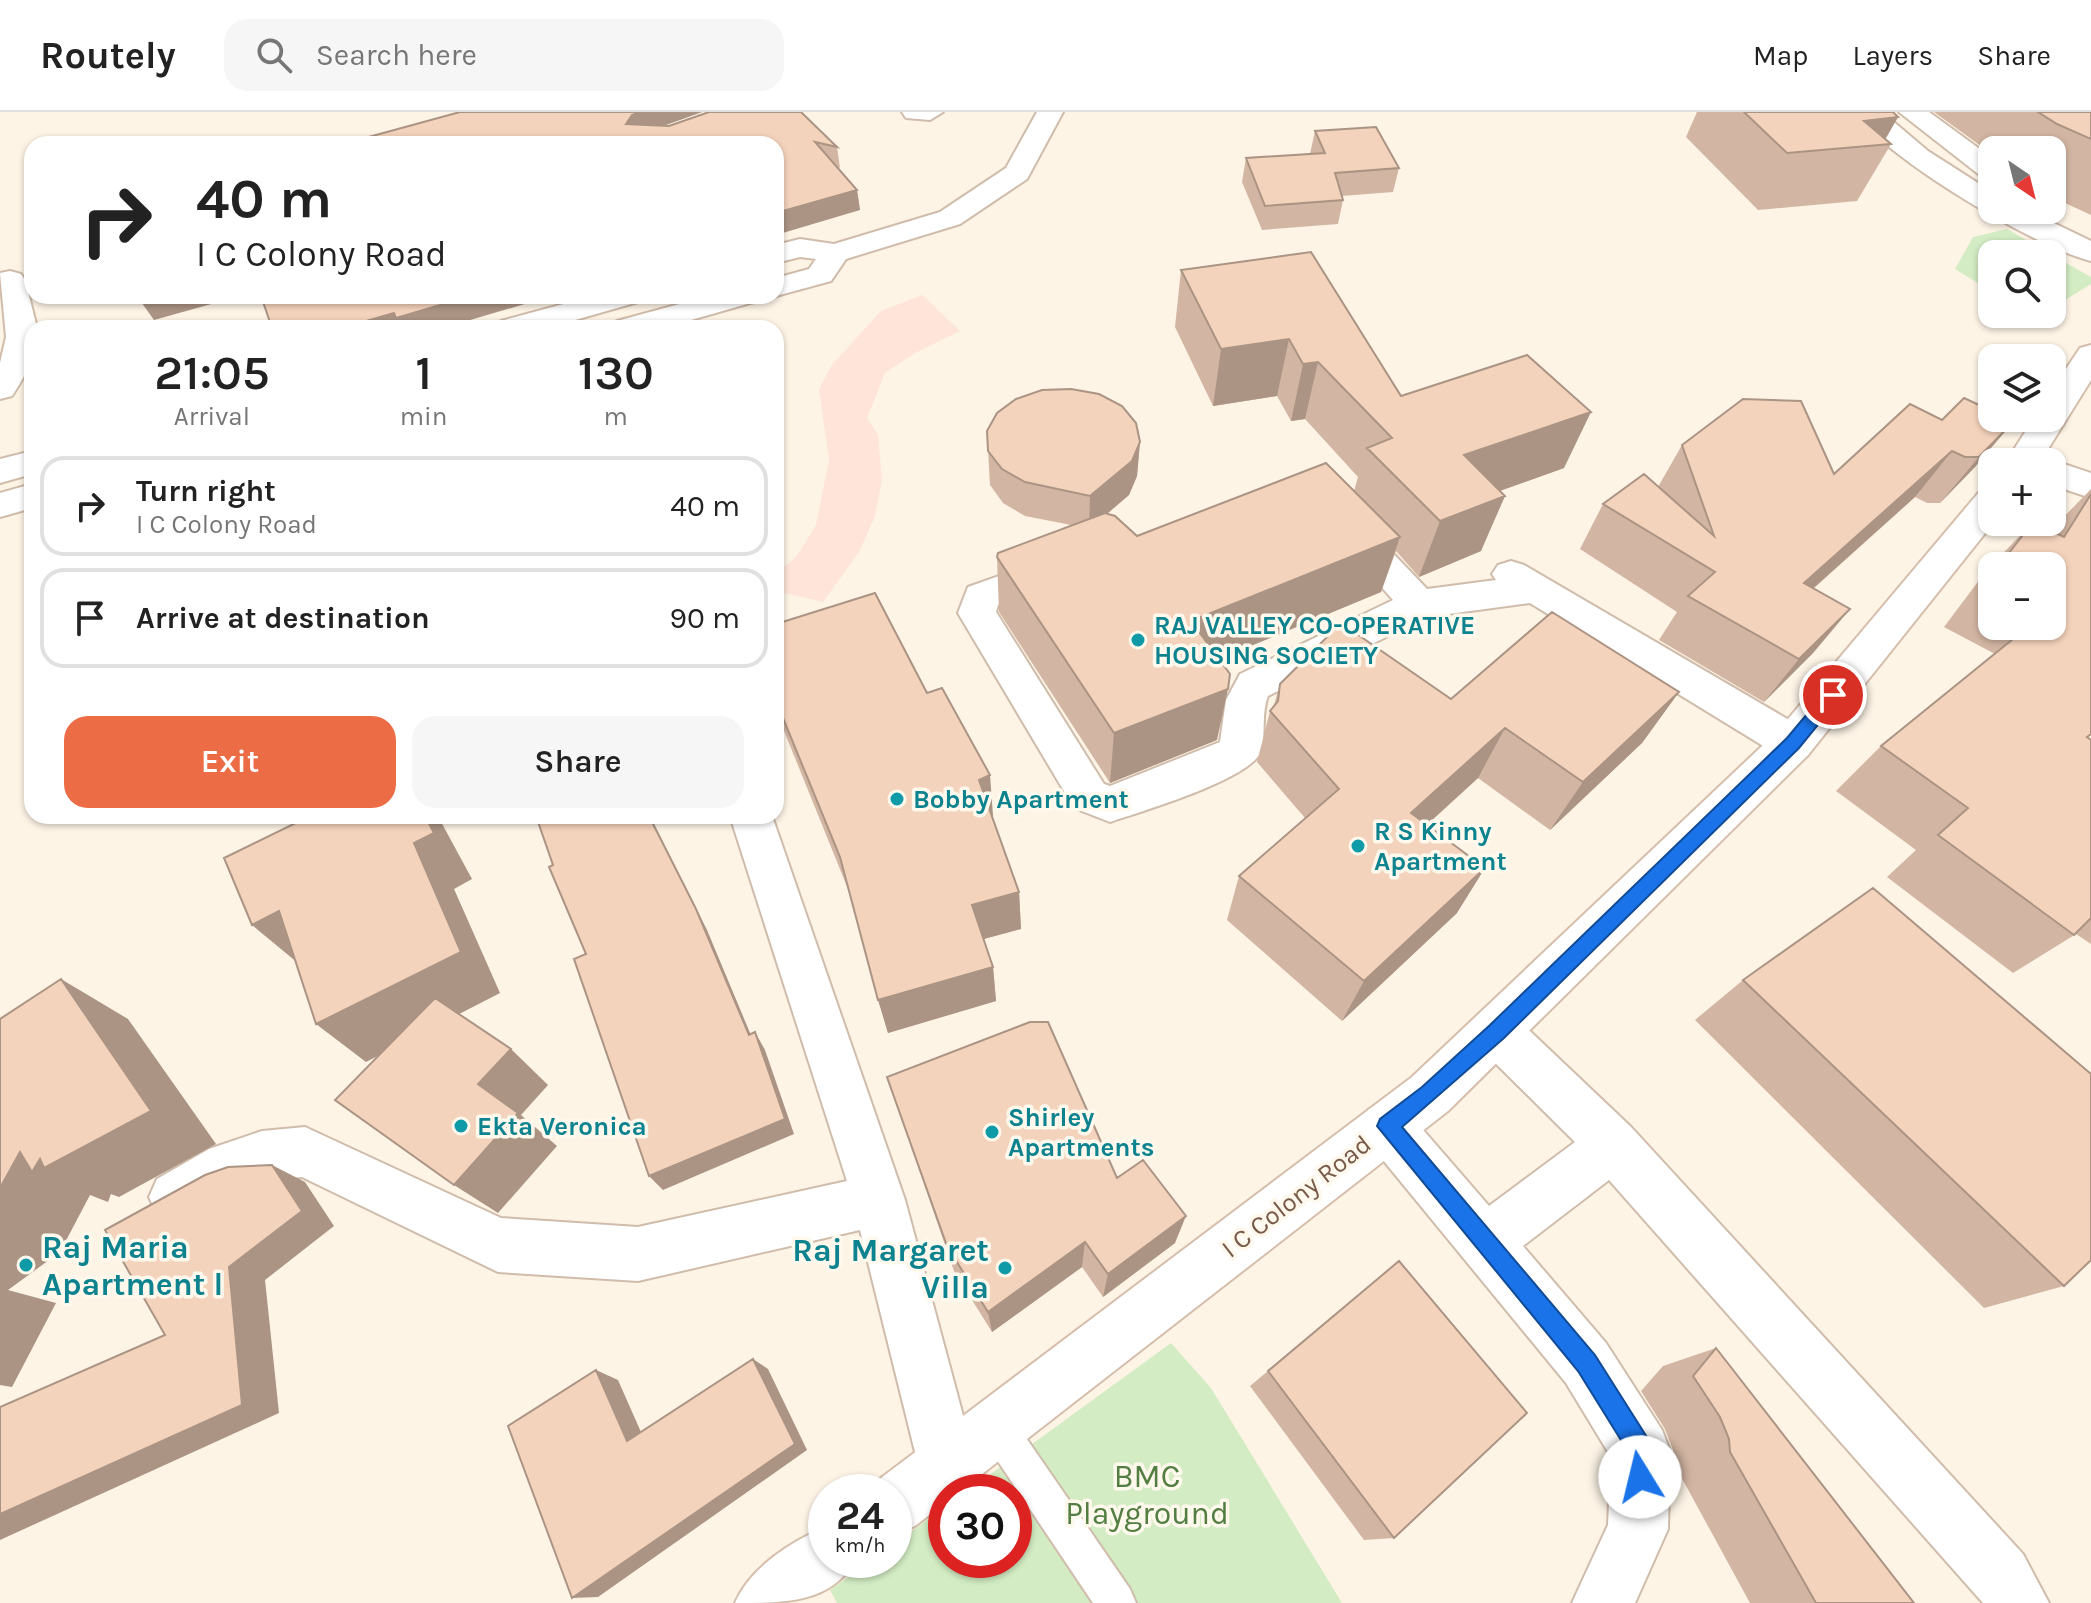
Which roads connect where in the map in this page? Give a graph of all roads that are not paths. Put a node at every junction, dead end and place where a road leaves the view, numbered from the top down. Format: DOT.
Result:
graph roads {
  1 [pos="915,112"];
  2 [pos="930,112"];
  3 [pos="1050,112"];
  4 [pos="1867,112"];
  5 [pos="1912,112"];
  6 [pos="1978,157"];
  7 [pos="1978,165"];
  8 [pos="1936,168"];
  9 [pos="1978,195"];
  10 [pos="2033,224"];
  11 [pos="784,252"];
  12 [pos="2091,252"];
  13 [pos="835,253"];
  14 [pos="14,279"];
  15 [pos="784,285"];
  16 [pos="598,304"];
  17 [pos="714,304"];
  18 [pos="541,320"];
  19 [pos="657,320"];
  20 [pos="2091,355"];
  21 [pos="0,389"];
  22 [pos="2066,395"];
  23 [pos="24,464"];
  24 [pos="0,471"];
  25 [pos="2066,477"];
  26 [pos="2091,486"];
  27 [pos="24,498"];
  28 [pos="0,505"];
  29 [pos="1326,505"];
  30 [pos="1978,517"];
  31 [pos="1088,556"];
  32 [pos="1419,604"];
  33 [pos="1793,743"];
  34 [pos="754,824"];
  35 [pos="1497,1032"];
  36 [pos="1387,1126"];
  37 [pos="1613,1145"];
  38 [pos="879,1200"];
  39 [pos="136,1220"];
  40 [pos="1485,1242"];
  41 [pos="996,1426"];
  42 [pos="947,1464"];
  43 [pos="912,1491"];
  44 [pos="808,1571"];
  45 [pos="766,1603"];
  46 [pos="1116,1603"];
  47 [pos="1603,1603"];
  48 [pos="2018,1603"];
  1 -- 2 [label="street"];
  3 -- 13 [label="street"];
  4 -- 8 [label="street"];
  5 -- 6 [label="street"];
  7 -- 8 [label="street"];
  8 -- 9 [label="street"];
  10 -- 12 [label="street"];
  11 -- 13 [label="street"];
  13 -- 15 [label="street"];
  14 -- 21 [label="street"];
  16 -- 18 [label="street"];
  17 -- 19 [label="street"];
  20 -- 22 [label="street"];
  23 -- 24 [label="street"];
  25 -- 26 [label="street"];
  27 -- 28 [label="street"];
  29 -- 32 [label="street"];
  30 -- 33 [label="street, I C Colony Road"];
  31 -- 32 [label="street"];
  32 -- 33 [label="street"];
  33 -- 35 [label="street, I C Colony Road"];
  34 -- 38 [label="street"];
  35 -- 36 [label="street, I C Colony Road"];
  35 -- 37 [label="street"];
  36 -- 40 [label="street"];
  36 -- 41 [label="street, I C Colony Road"];
  37 -- 40 [label="street"];
  37 -- 48 [label="street"];
  38 -- 39 [label="street"];
  38 -- 42 [label="street"];
  40 -- 47 [label="street"];
  41 -- 42 [label="street, I C Colony Road"];
  41 -- 46 [label="lane"];
  42 -- 43 [label="street, I C Colony Road"];
  44 -- 45 [label="street"];
}
